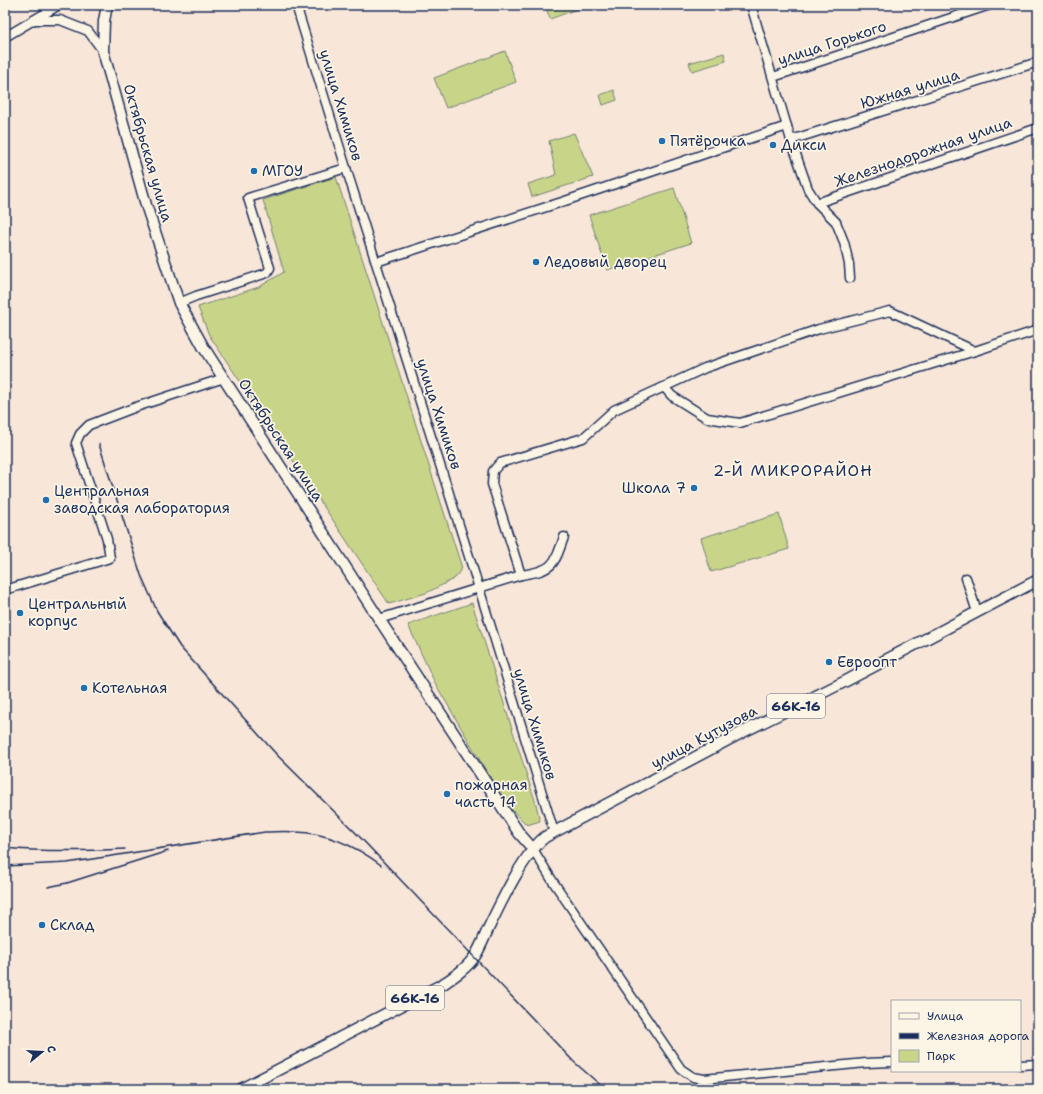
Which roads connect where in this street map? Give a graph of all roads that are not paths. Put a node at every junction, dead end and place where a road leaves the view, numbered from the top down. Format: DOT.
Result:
graph roads {
  1 [pos="59,5"];
  2 [pos="107,5"];
  3 [pos="296,5"];
  4 [pos="751,5"];
  5 [pos="990,5"];
  6 [pos="34,20"];
  7 [pos="5,37"];
  8 [pos="103,51"];
  9 [pos="1038,62"];
  10 [pos="773,77"];
  11 [pos="787,126"];
  12 [pos="1038,128"];
  13 [pos="791,140"];
  14 [pos="346,168"];
  15 [pos="817,203"];
  16 [pos="376,262"];
  17 [pos="850,278"];
  18 [pos="178,303"];
  19 [pos="1038,330"];
  20 [pos="975,351"];
  21 [pos="224,378"];
  22 [pos="664,387"];
  23 [pos="564,537"];
  24 [pos="521,575"];
  25 [pos="966,578"];
  26 [pos="1038,580"];
  27 [pos="479,588"];
  28 [pos="5,590"];
  29 [pos="977,612"];
  30 [pos="379,619"];
  31 [pos="554,832"];
  32 [pos="533,849"];
  33 [pos="891,1062"];
  34 [pos="1038,1064"];
  35 [pos="1021,1065"];
  36 [pos="241,1089"];
  1 -- 6 [label="street"];
  2 -- 8 [label="main road, Октябрьская улица"];
  3 -- 14 [label="street, улица Химиков"];
  4 -- 10 [label="street"];
  5 -- 10 [label="street, улица Горького"];
  6 -- 7 [label="street"];
  6 -- 8 [label="street"];
  8 -- 18 [label="main road, Октябрьская улица"];
  9 -- 13 [label="street, Южная улица"];
  10 -- 11 [label="street"];
  11 -- 13 [label="street"];
  11 -- 16 [label="street"];
  12 -- 15 [label="street, Железнодорожная улица"];
  13 -- 15 [label="street"];
  14 -- 16 [label="street, улица Химиков"];
  14 -- 18 [label="street"];
  15 -- 17 [label="street"];
  16 -- 27 [label="street, улица Химиков"];
  18 -- 21 [label="main road, Октябрьская улица"];
  19 -- 20 [label="street"];
  20 -- 22 [label="street"];
  20 -- 22 [label="street"];
  21 -- 28 [label="street"];
  21 -- 30 [label="main road, Октябрьская улица"];
  22 -- 24 [label="street"];
  23 -- 24 [label="street"];
  24 -- 27 [label="street"];
  25 -- 29 [label="street"];
  26 -- 29 [label="main road, улица Кутузова / 66К-16"];
  27 -- 30 [label="street"];
  27 -- 31 [label="street, улица Химиков"];
  29 -- 31 [label="main road, улица Кутузова / 66К-16"];
  30 -- 32 [label="main road, Октябрьская улица"];
  31 -- 32 [label="main road, 66К-16"];
  32 -- 33 [label="street"];
  32 -- 36 [label="main road, 66К-16"];
  34 -- 35 [label="street"];
}
